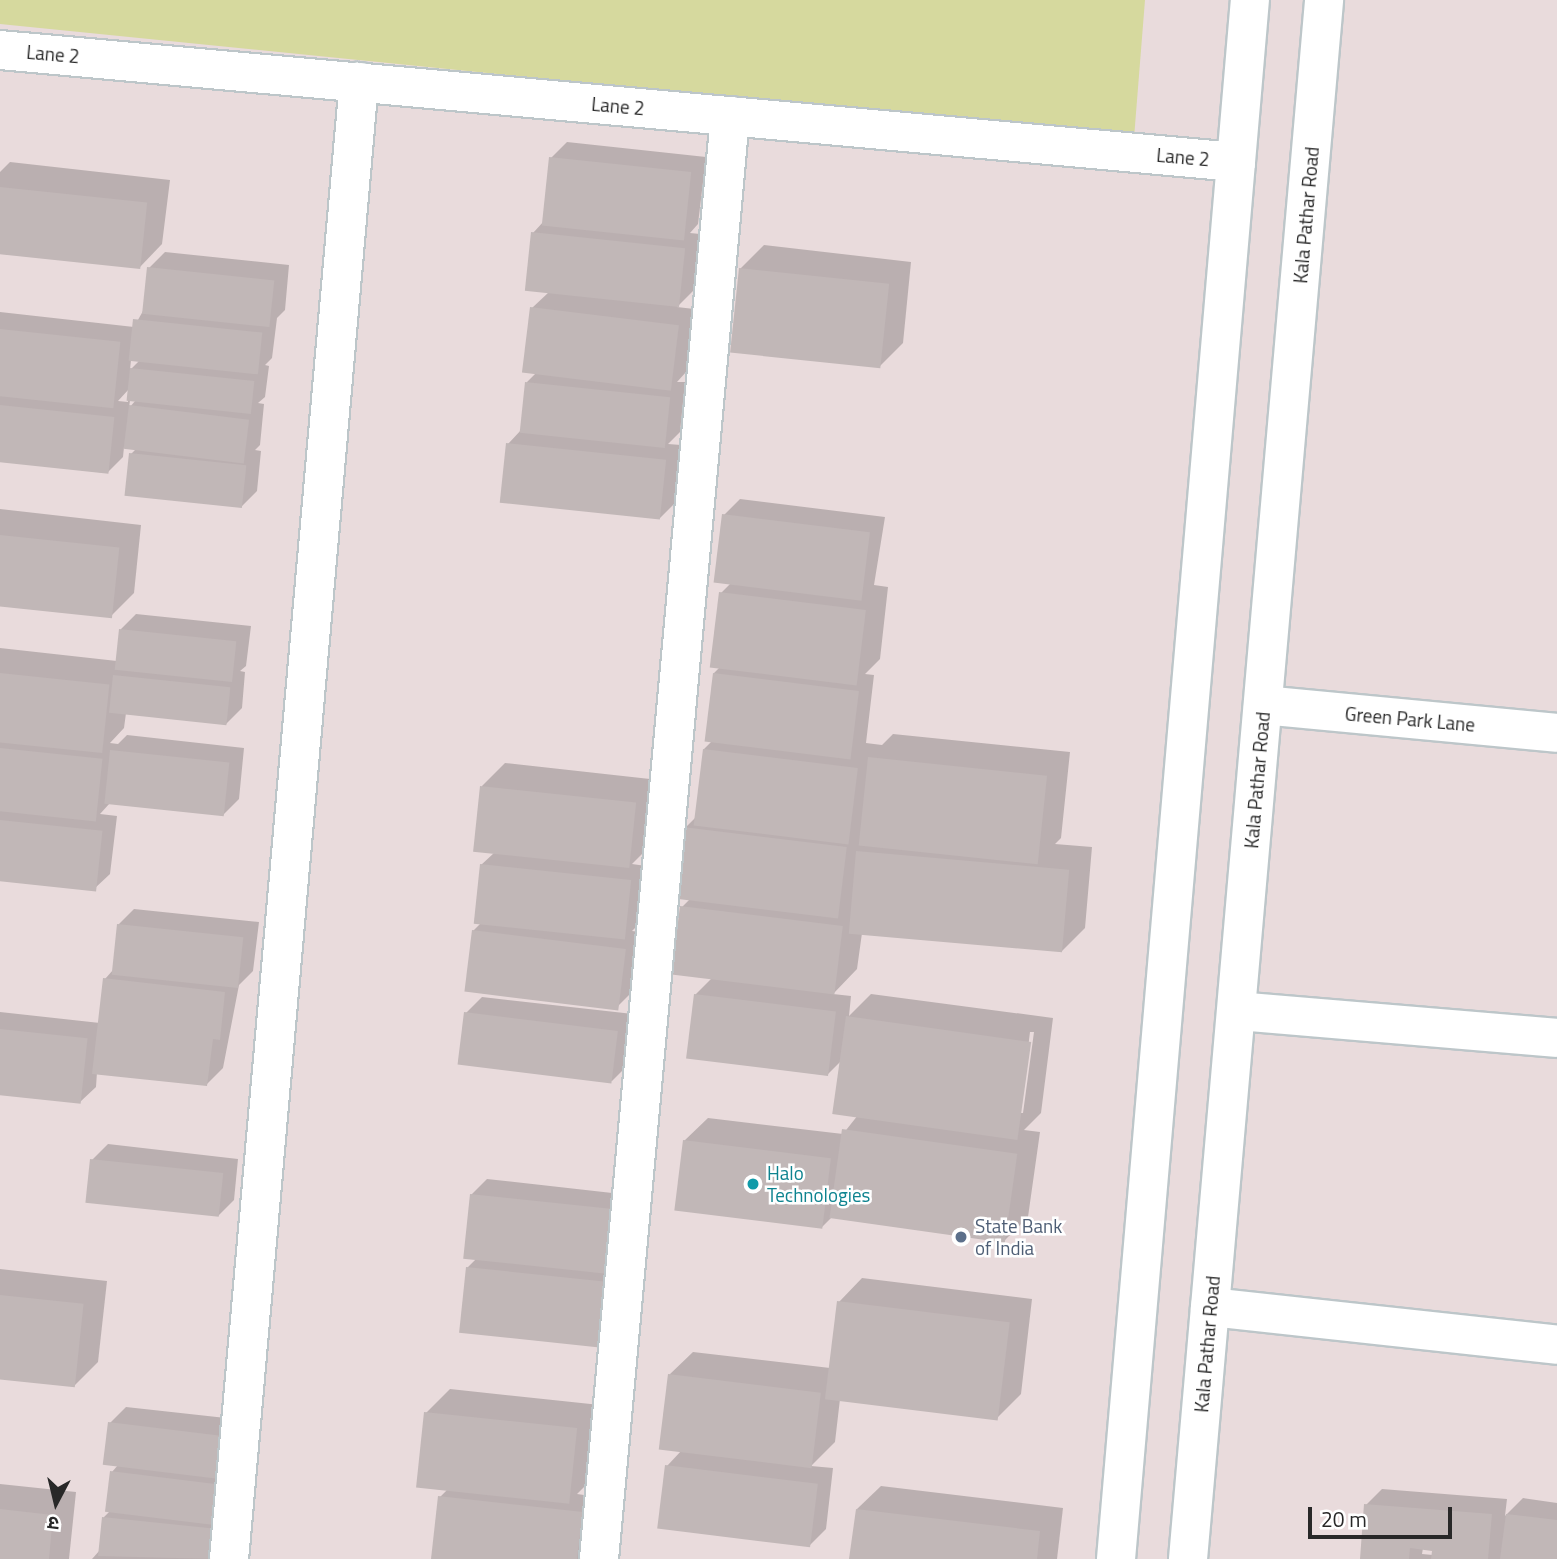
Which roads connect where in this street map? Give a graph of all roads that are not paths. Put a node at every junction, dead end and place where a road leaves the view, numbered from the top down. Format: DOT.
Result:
graph roads {
  1 [pos="1250,0"];
  2 [pos="1324,0"];
  3 [pos="0,50"];
  4 [pos="359,82"];
  5 [pos="730,116"];
  6 [pos="1236,162"];
  7 [pos="1263,705"];
  8 [pos="1557,733"];
  9 [pos="1237,1011"];
  10 [pos="1557,1038"];
  11 [pos="1210,1307"];
  12 [pos="1557,1345"];
  13 [pos="229,1559"];
  14 [pos="599,1559"];
  15 [pos="1116,1559"];
  16 [pos="1188,1559"];
  1 -- 6 [label="street"];
  2 -- 7 [label="street, Kala Pathar Road"];
  3 -- 4 [label="street, Lane 2"];
  4 -- 5 [label="street, Lane 2"];
  4 -- 13 [label="street"];
  5 -- 6 [label="street, Lane 2"];
  5 -- 14 [label="street"];
  6 -- 15 [label="street"];
  7 -- 8 [label="street, Green Park Lane"];
  7 -- 9 [label="street, Kala Pathar Road"];
  9 -- 10 [label="street"];
  9 -- 11 [label="street, Kala Pathar Road"];
  11 -- 12 [label="street"];
  11 -- 16 [label="street, Kala Pathar Road"];
}
